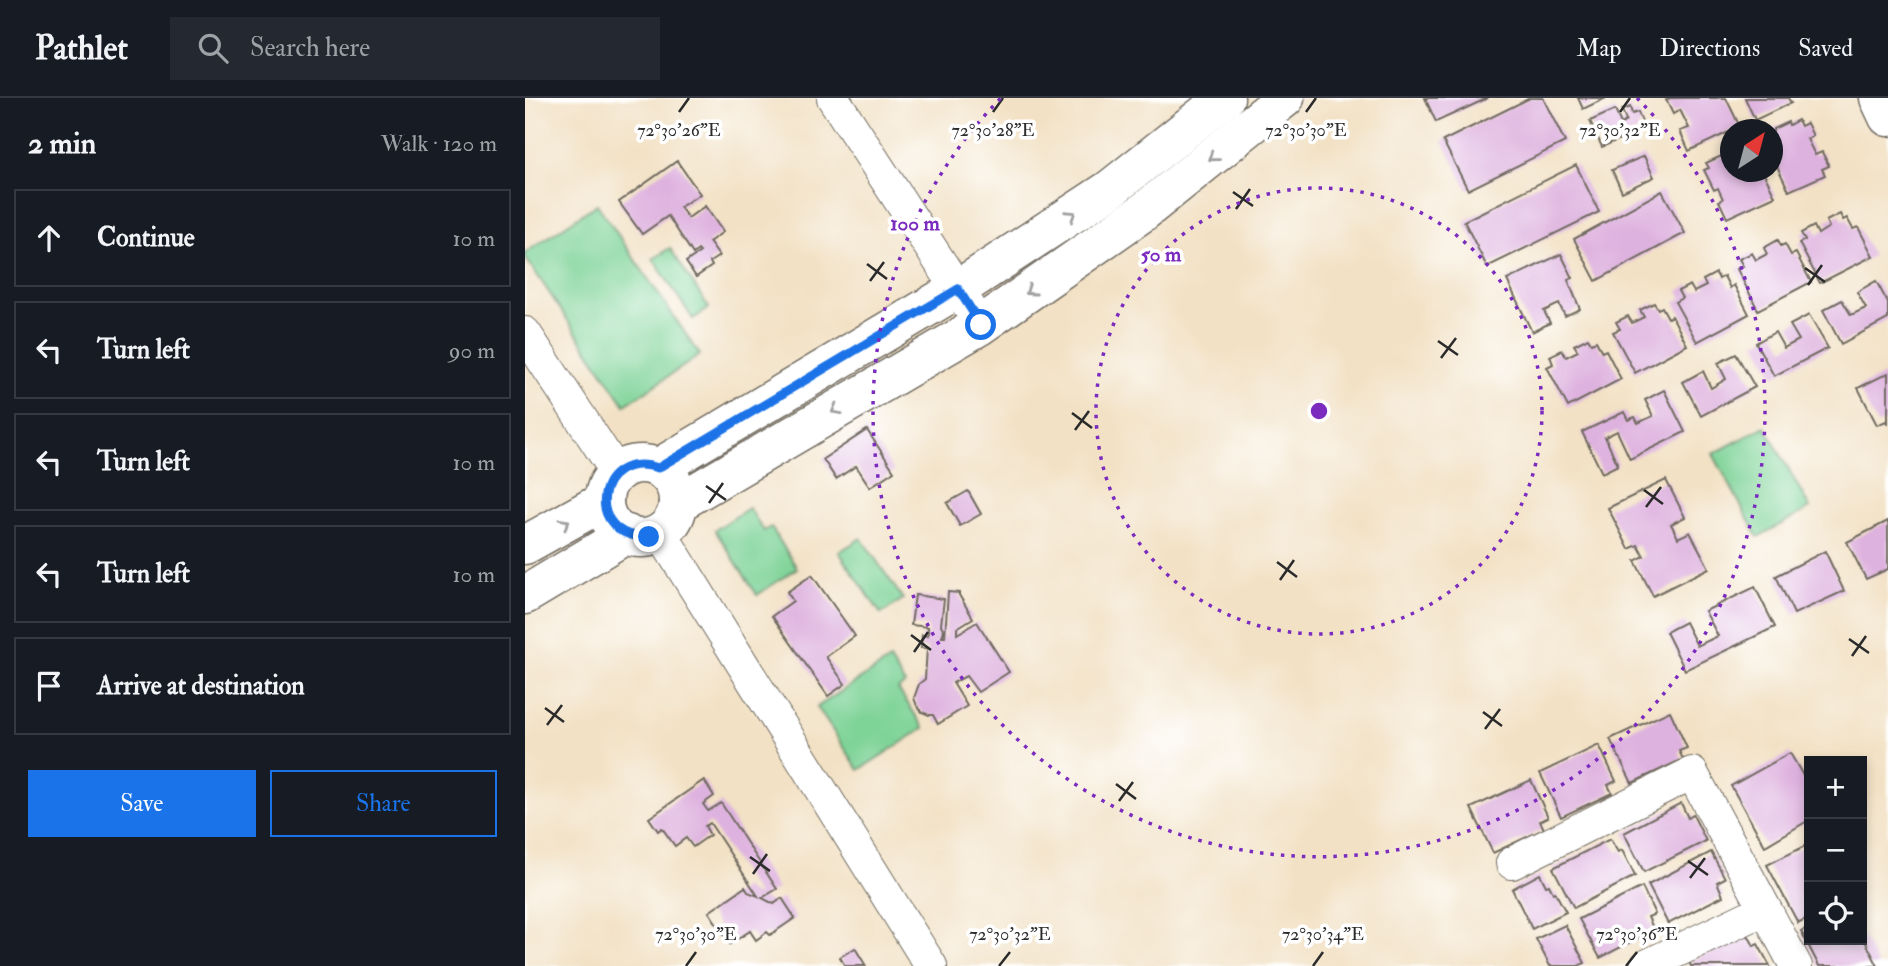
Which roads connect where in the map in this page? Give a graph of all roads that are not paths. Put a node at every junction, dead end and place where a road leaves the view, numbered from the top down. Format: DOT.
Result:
graph roads {
  1 [pos="833,98"];
  2 [pos="1225,98"];
  3 [pos="1285,98"];
  4 [pos="1879,98"];
  5 [pos="1888,117"];
  6 [pos="958,289"];
  7 [pos="981,325"];
  8 [pos="525,333"];
  9 [pos="849,354"];
  10 [pos="870,391"];
  11 [pos="658,468"];
  12 [pos="610,487"];
  13 [pos="655,523"];
  14 [pos="525,545"];
  15 [pos="525,595"];
  16 [pos="1512,863"];
  17 [pos="1765,909"];
  18 [pos="931,966"];
  19 [pos="1646,966"];
  20 [pos="1796,966"];
  1 -- 6 [label="street"];
  6 -- 2 [label="street, one-way"];
  3 -- 7 [label="street, one-way"];
  4 -- 5 [label="street"];
  6 -- 7 [label="street"];
  6 -- 9 [label="street"];
  7 -- 10 [label="street"];
  8 -- 12 [label="street"];
  9 -- 10 [label="street"];
  9 -- 11 [label="street"];
  10 -- 13 [label="street, one-way"];
  11 -- 12 [label="street"];
  11 -- 13 [label="street"];
  12 -- 13 [label="street"];
  14 -- 12 [label="street, one-way"];
  13 -- 15 [label="street"];
  13 -- 18 [label="street"];
  16 -- 17 [label="street"];
  17 -- 19 [label="street"];
  17 -- 20 [label="street"];
}
